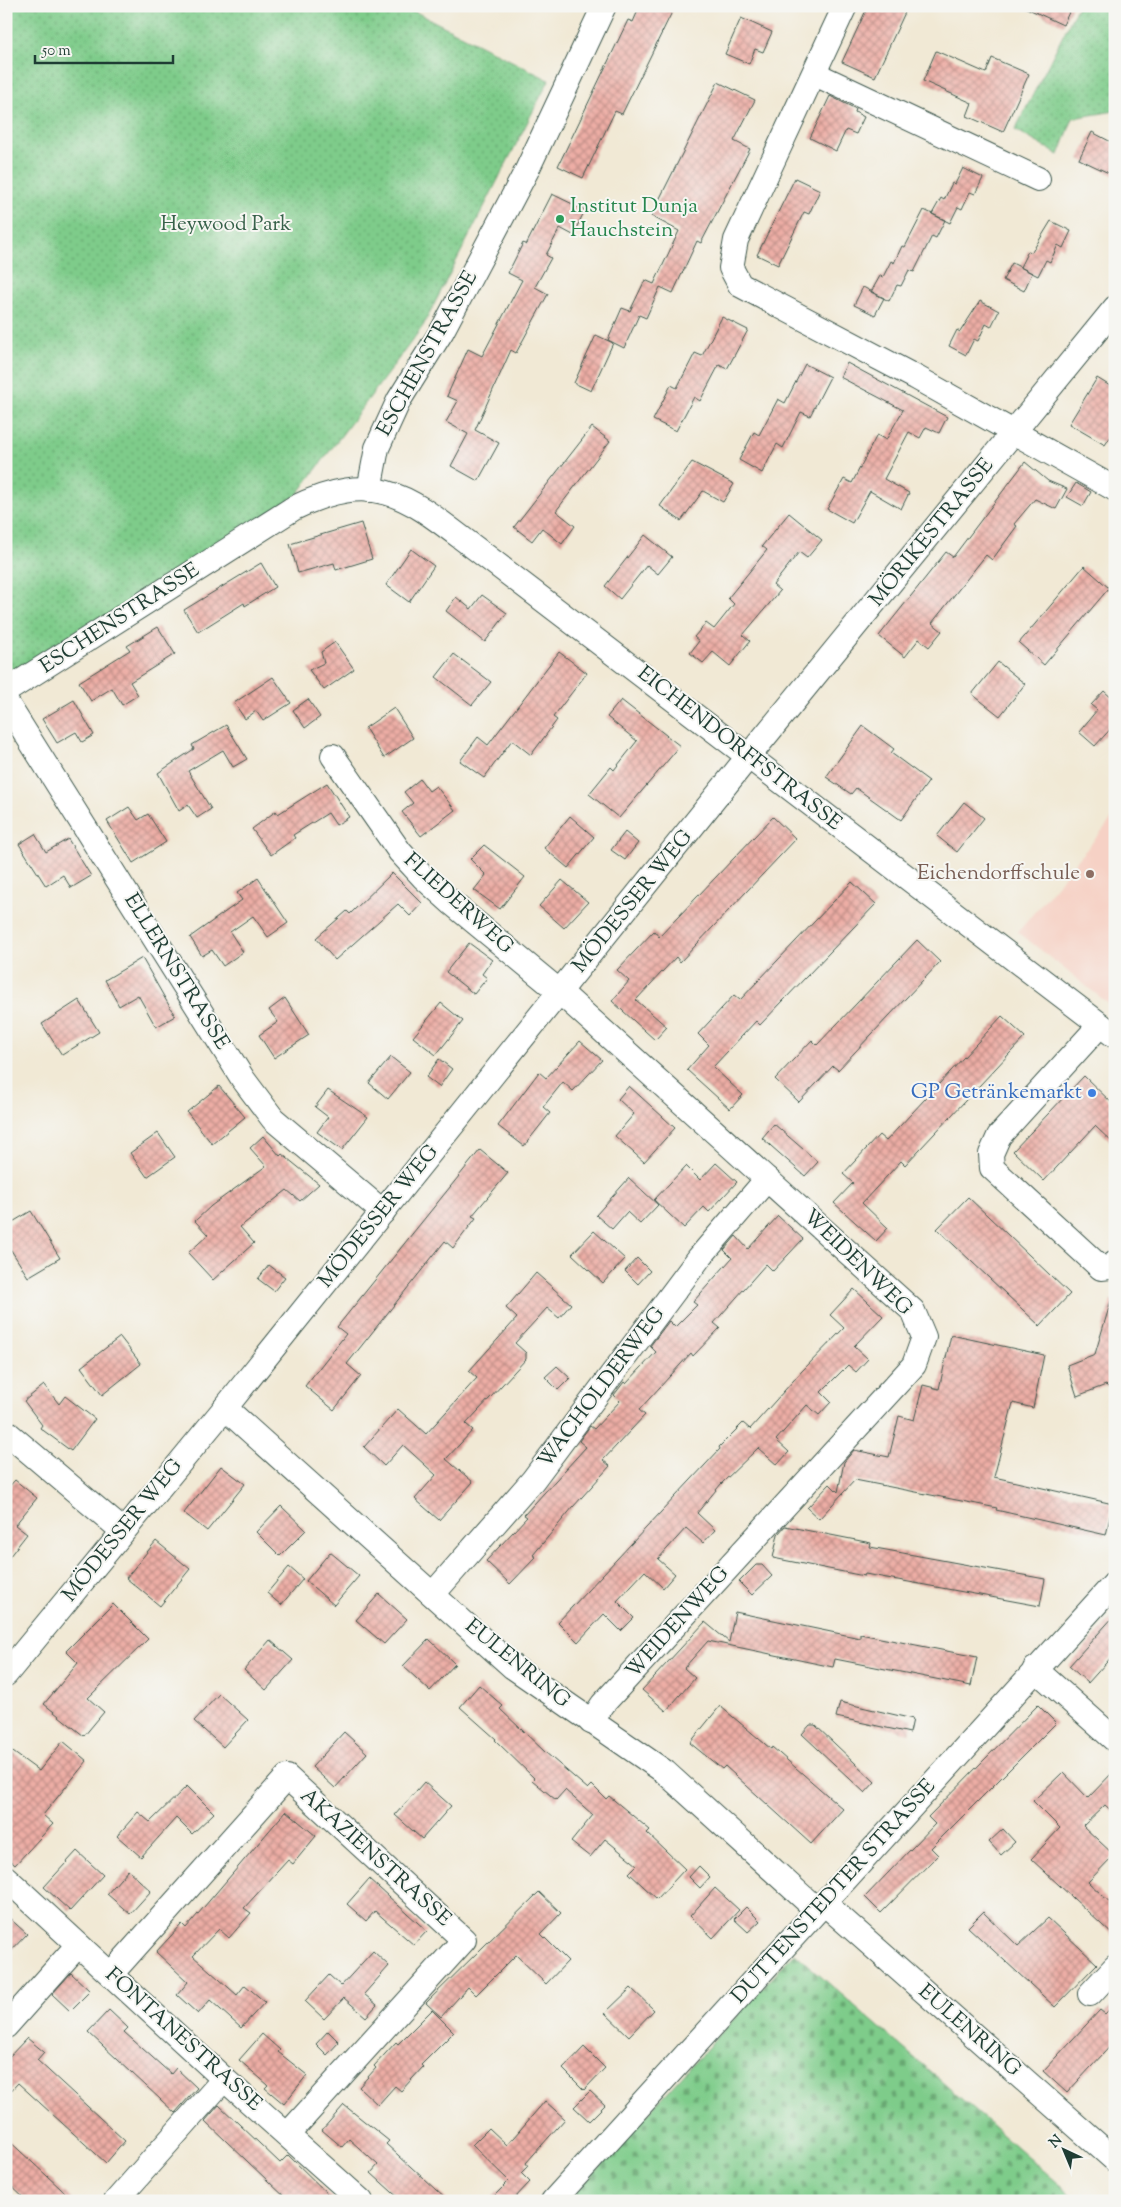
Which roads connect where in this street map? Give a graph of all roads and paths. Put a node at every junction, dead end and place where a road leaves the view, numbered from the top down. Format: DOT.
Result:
graph roads {
  1 [pos="604,6"];
  2 [pos="846,6"];
  3 [pos="815,74"];
  4 [pos="1038,179"];
  5 [pos="1115,308"];
  6 [pos="1014,432"];
  7 [pos="1115,489"];
  8 [pos="369,490"];
  9 [pos="6,691"];
  10 [pos="6,702"];
  11 [pos="333,756"];
  12 [pos="748,757"];
  13 [pos="561,993"];
  14 [pos="1107,1030"];
  15 [pos="767,1178"];
  16 [pos="383,1212"];
  17 [pos="1115,1264"];
  18 [pos="225,1408"];
  19 [pos="6,1432"];
  20 [pos="123,1531"];
  21 [pos="1115,1583"];
  22 [pos="432,1594"];
  23 [pos="1035,1669"];
  24 [pos="6,1674"];
  25 [pos="591,1722"];
  26 [pos="1115,1740"];
  27 [pos="6,1878"];
  28 [pos="821,1906"];
  29 [pos="78,1945"];
  30 [pos="1115,1967"];
  31 [pos="111,1974"];
  32 [pos="1090,1994"];
  33 [pos="6,2026"];
  34 [pos="224,2079"];
  35 [pos="288,2134"];
  36 [pos="1115,2160"];
  37 [pos="116,2201"];
  38 [pos="361,2201"];
  39 [pos="553,2201"];
  1 -- 8 [label="street, ESCHENSTRASSE"];
  2 -- 3 [label="street"];
  3 -- 4 [label="street"];
  3 -- 6 [label="street"];
  5 -- 6 [label="street, MÖRIKESTRASSE"];
  6 -- 7 [label="street"];
  6 -- 12 [label="street, MÖRIKESTRASSE"];
  8 -- 9 [label="street, ESCHENSTRASSE"];
  8 -- 12 [label="street, EICHENDORFFSTRASSE"];
  10 -- 16 [label="street, ELLERNSTRASSE"];
  11 -- 13 [label="street, FLIEDERWEG"];
  12 -- 13 [label="street, MÖDESSER WEG"];
  12 -- 14 [label="street, EICHENDORFFSTRASSE"];
  13 -- 15 [label="street, WEIDENWEG"];
  13 -- 16 [label="street, MÖDESSER WEG"];
  14 -- 17 [label="street, EICHENDORFFSTRASSE"];
  15 -- 22 [label="street, WACHOLDERWEG"];
  15 -- 25 [label="street, WEIDENWEG"];
  16 -- 18 [label="street, MÖDESSER WEG"];
  18 -- 20 [label="street, MÖDESSER WEG"];
  18 -- 22 [label="street, EULENRING"];
  19 -- 20 [label="street"];
  20 -- 24 [label="street, MÖDESSER WEG"];
  21 -- 23 [label="street, DUTTENSTEDTER STRASSE"];
  22 -- 25 [label="street, EULENRING"];
  23 -- 26 [label="street"];
  23 -- 28 [label="street, DUTTENSTEDTER STRASSE"];
  25 -- 28 [label="street, EULENRING"];
  27 -- 29 [label="street, FONTANESTRASSE"];
  28 -- 36 [label="street, EULENRING"];
  28 -- 39 [label="street, DUTTENSTEDTER STRASSE"];
  29 -- 31 [label="street, FONTANESTRASSE"];
  29 -- 33 [label="street"];
  30 -- 32 [label="street"];
  31 -- 34 [label="street, FONTANESTRASSE"];
  31 -- 35 [label="street, AKAZIENSTRASSE"];
  34 -- 35 [label="street, FONTANESTRASSE"];
  34 -- 37 [label="street"];
  35 -- 38 [label="street, FONTANESTRASSE"];
}
